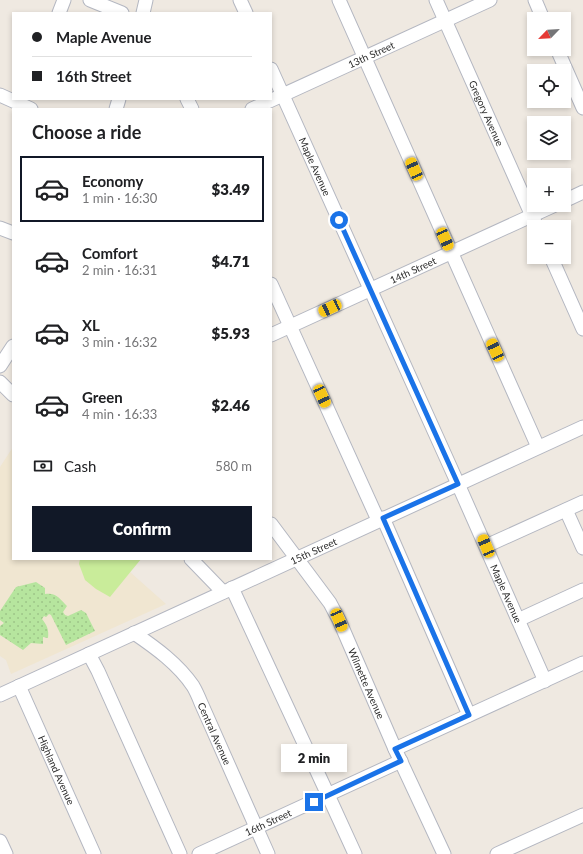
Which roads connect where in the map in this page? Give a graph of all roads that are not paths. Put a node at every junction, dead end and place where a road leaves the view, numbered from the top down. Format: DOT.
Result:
graph roads {
  1 [pos="64,0"];
  2 [pos="90,0"];
  3 [pos="240,0"];
  4 [pos="339,0"];
  5 [pos="436,0"];
  6 [pos="490,0"];
  7 [pos="535,0"];
  8 [pos="59,12"];
  9 [pos="120,12"];
  10 [pos="246,12"];
  11 [pos="540,12"];
  12 [pos="445,21"];
  13 [pos="560,56"];
  14 [pos="365,57"];
  15 [pos="272,71"];
  16 [pos="283,95"];
  17 [pos="0,96"];
  18 [pos="12,100"];
  19 [pos="13,100"];
  20 [pos="272,100"];
  21 [pos="272,100"];
  22 [pos="26,104"];
  23 [pos="254,108"];
  24 [pos="583,108"];
  25 [pos="583,192"];
  26 [pos="571,198"];
  27 [pos="546,212"];
  28 [pos="535,220"];
  29 [pos="536,220"];
  30 [pos="527,224"];
  31 [pos="0,228"];
  32 [pos="12,233"];
  33 [pos="451,253"];
  34 [pos="554,264"];
  35 [pos="272,286"];
  36 [pos="370,290"];
  37 [pos="290,326"];
  38 [pos="583,329"];
  39 [pos="272,335"];
  40 [pos="12,348"];
  41 [pos="0,366"];
  42 [pos="0,382"];
  43 [pos="12,394"];
  44 [pos="583,426"];
  45 [pos="538,447"];
  46 [pos="458,484"];
  47 [pos="583,502"];
  48 [pos="566,510"];
  49 [pos="381,519"];
  50 [pos="272,525"];
  51 [pos="486,546"];
  52 [pos="583,548"];
  53 [pos="296,558"];
  54 [pos="192,560"];
  55 [pos="227,590"];
  56 [pos="583,590"];
  57 [pos="518,620"];
  58 [pos="134,633"];
  59 [pos="89,654"];
  60 [pos="583,663"];
  61 [pos="545,681"];
  62 [pos="19,686"];
  63 [pos="0,695"];
  64 [pos="469,715"];
  65 [pos="395,749"];
  66 [pos="401,761"];
  67 [pos="328,795"];
  68 [pos="583,815"];
  69 [pos="256,828"];
  70 [pos="0,841"];
  71 [pos="6,854"];
  72 [pos="94,854"];
  73 [pos="180,854"];
  74 [pos="200,854"];
  75 [pos="268,854"];
  76 [pos="355,854"];
  77 [pos="444,854"];
  78 [pos="498,854"];
  1 -- 8 [label="street"];
  2 -- 9 [label="street"];
  3 -- 10 [label="street"];
  4 -- 14 [label="street"];
  5 -- 12 [label="street, Gregory Avenue"];
  6 -- 12 [label="street, 13th Street"];
  7 -- 11 [label="street"];
  12 -- 14 [label="street, 13th Street"];
  12 -- 28 [label="street, Gregory Avenue"];
  13 -- 24 [label="street"];
  14 -- 16 [label="street, 13th Street"];
  14 -- 33 [label="street"];
  15 -- 16 [label="street, Maple Avenue"];
  16 -- 20 [label="street, 13th Street"];
  16 -- 36 [label="street, Maple Avenue"];
  17 -- 18 [label="street"];
  19 -- 22 [label="street"];
  21 -- 23 [label="street, 13th Street"];
  25 -- 26 [label="street"];
  27 -- 29 [label="street, 14th Street"];
  30 -- 33 [label="street, 14th Street"];
  31 -- 32 [label="street"];
  33 -- 36 [label="street, 14th Street"];
  33 -- 45 [label="street"];
  34 -- 38 [label="street"];
  35 -- 37 [label="street"];
  36 -- 37 [label="street, 14th Street"];
  36 -- 46 [label="street, Maple Avenue"];
  37 -- 39 [label="street, 14th Street"];
  37 -- 49 [label="street"];
  40 -- 41 [label="street"];
  42 -- 43 [label="street"];
  44 -- 45 [label="street, 15th Street"];
  45 -- 46 [label="street, 15th Street"];
  46 -- 49 [label="street, 15th Street"];
  46 -- 51 [label="street, Maple Avenue"];
  47 -- 48 [label="street"];
  48 -- 51 [label="street"];
  48 -- 52 [label="street"];
  49 -- 53 [label="street, 15th Street"];
  49 -- 64 [label="street"];
  50 -- 53 [label="street, Wilmette Avenue"];
  51 -- 57 [label="street, Maple Avenue"];
  53 -- 55 [label="street, 15th Street"];
  53 -- 65 [label="street, Wilmette Avenue"];
  54 -- 55 [label="street"];
  55 -- 58 [label="street, 15th Street"];
  55 -- 67 [label="street"];
  56 -- 57 [label="street"];
  57 -- 61 [label="street, Maple Avenue"];
  58 -- 59 [label="street, 15th Street"];
  58 -- 69 [label="street, Central Avenue"];
  59 -- 62 [label="street, 15th Street"];
  59 -- 73 [label="street"];
  60 -- 61 [label="street"];
  61 -- 64 [label="street"];
  62 -- 63 [label="street, 15th Street"];
  62 -- 72 [label="street, Highland Avenue"];
  64 -- 65 [label="street"];
  65 -- 66 [label="street, Wilmette Avenue"];
  66 -- 67 [label="street, 16th Street"];
  66 -- 77 [label="street, Wilmette Avenue"];
  67 -- 69 [label="street, 16th Street"];
  67 -- 76 [label="street"];
  68 -- 78 [label="street"];
  69 -- 74 [label="street, 16th Street"];
  69 -- 75 [label="street, Central Avenue"];
  70 -- 71 [label="street"];
}
